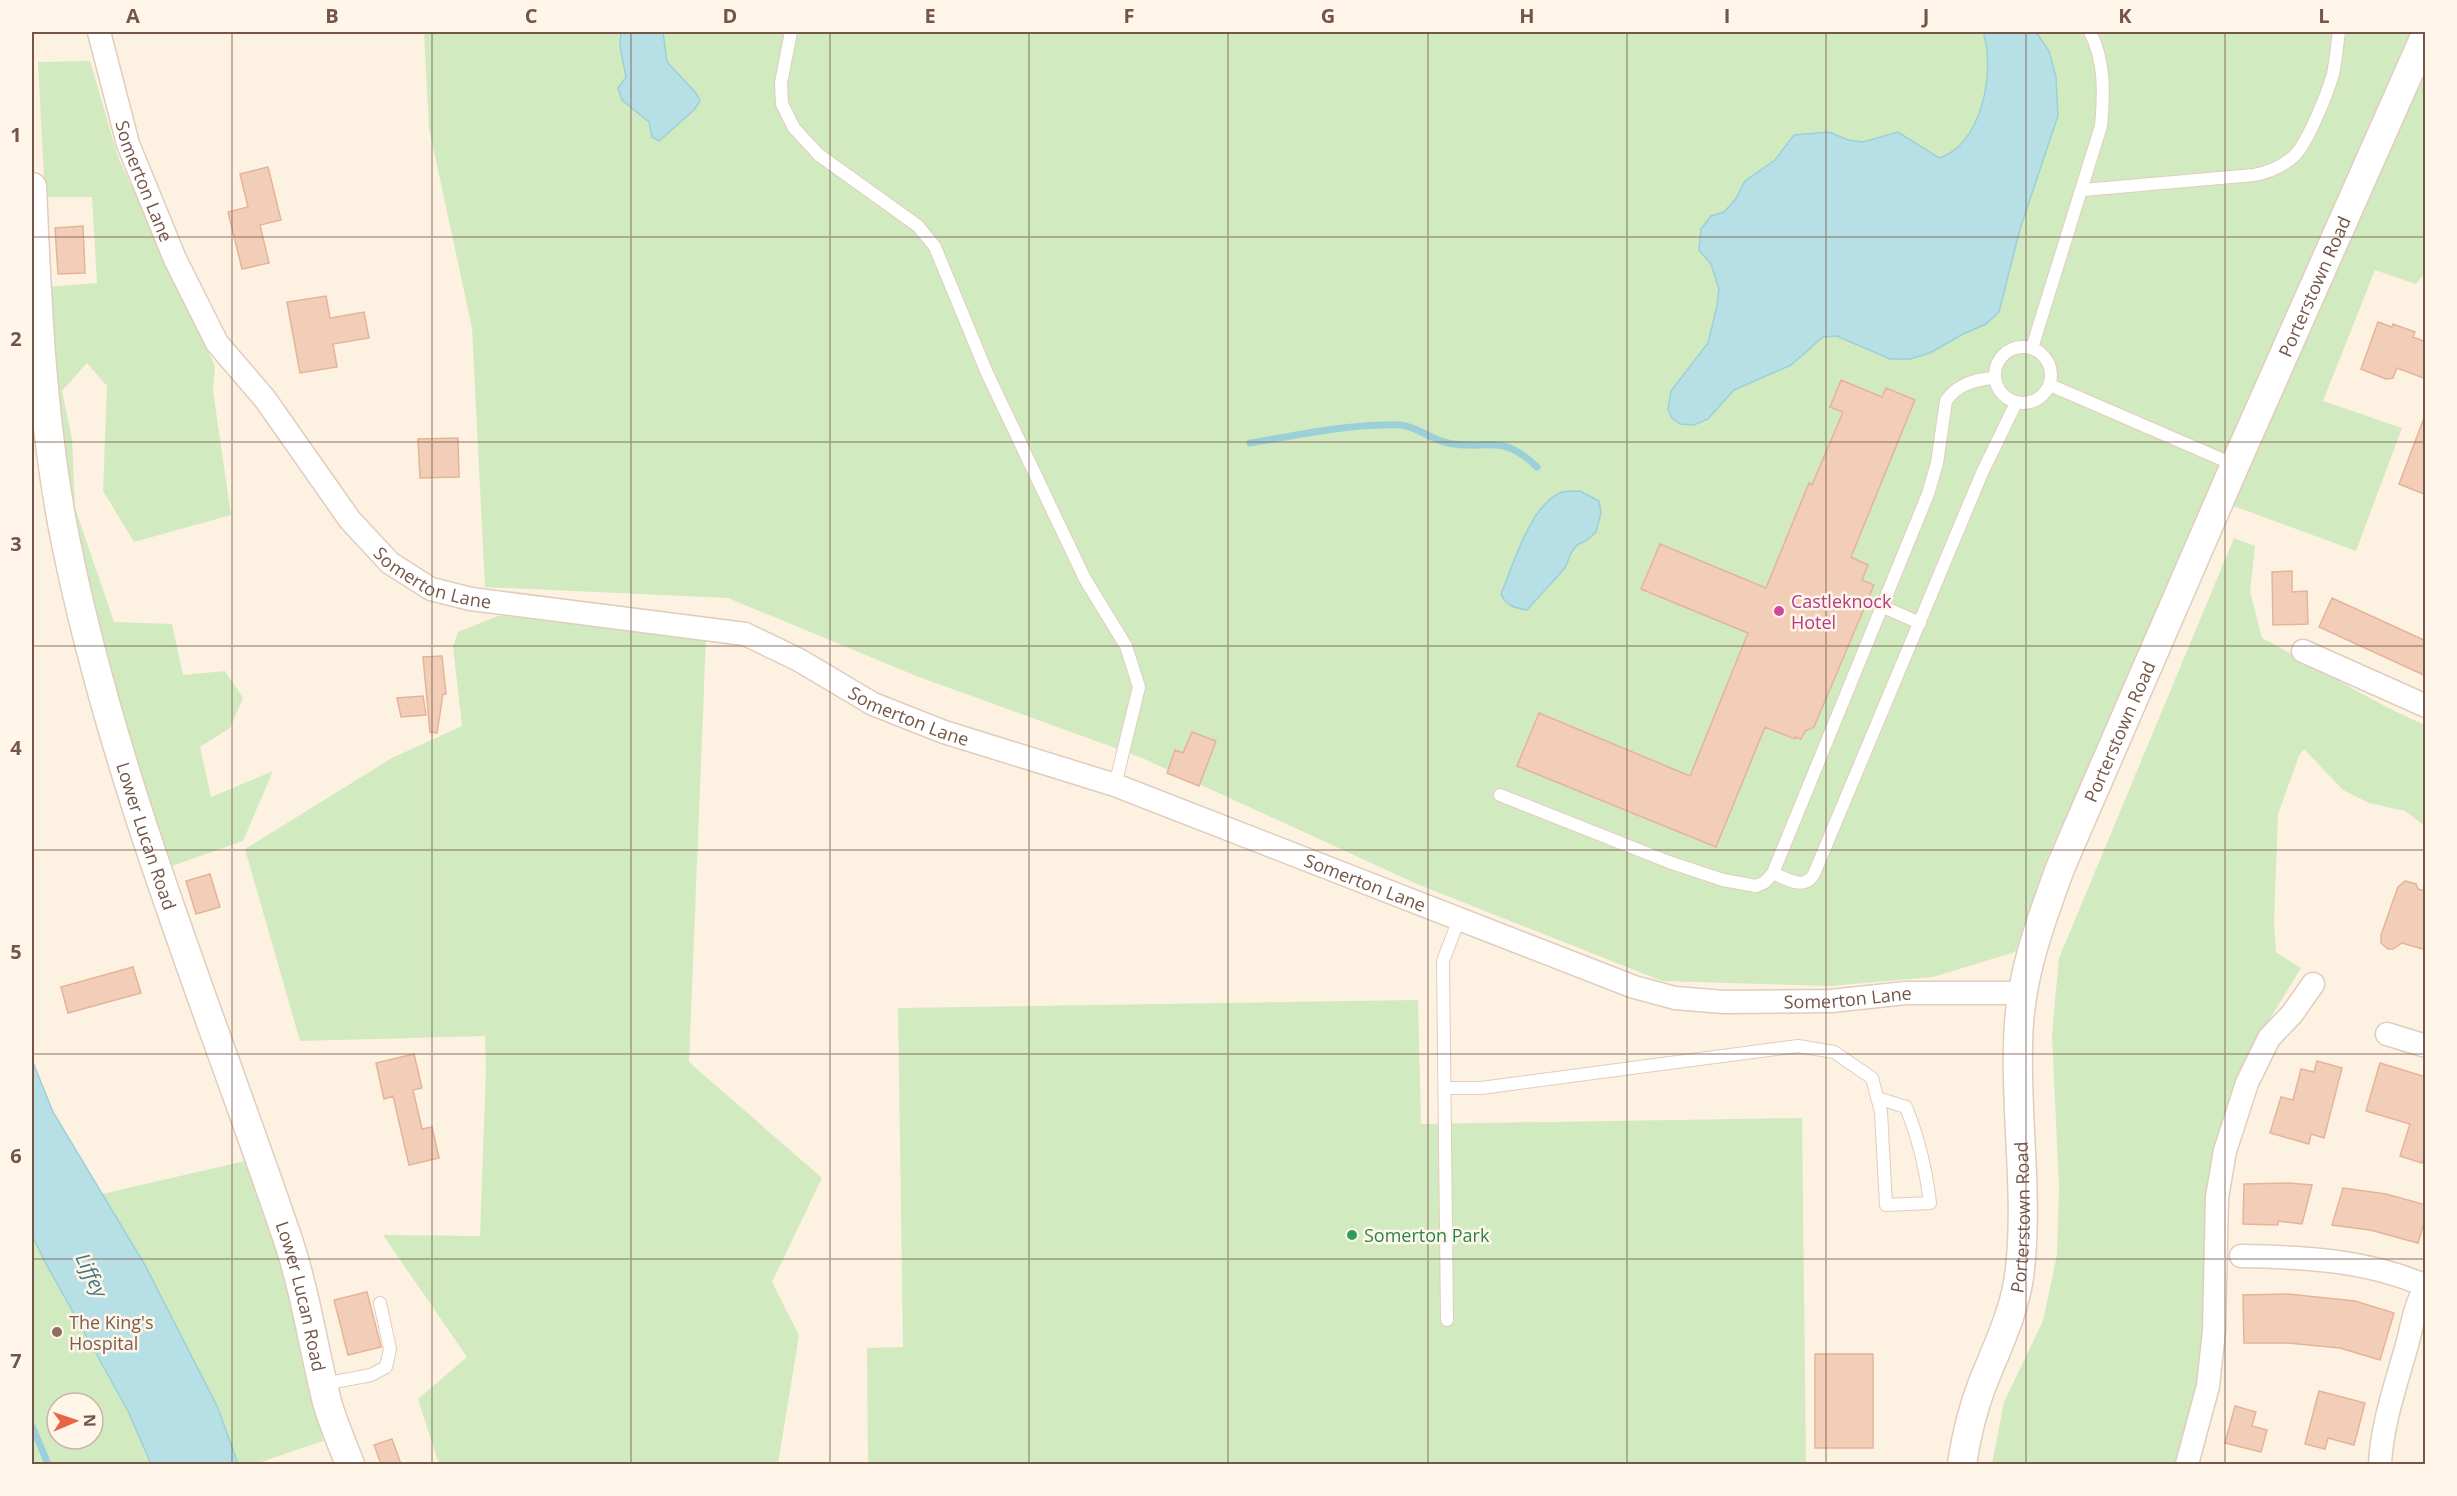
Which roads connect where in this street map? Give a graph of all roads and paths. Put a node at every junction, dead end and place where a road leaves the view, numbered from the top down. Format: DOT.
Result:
graph roads {
  1 [pos="99,32"];
  2 [pos="791,32"];
  3 [pos="2090,32"];
  4 [pos="2340,32"];
  5 [pos="2426,34"];
  6 [pos="32,187"];
  7 [pos="2083,190"];
  8 [pos="2032,348"];
  9 [pos="1995,378"];
  10 [pos="2050,385"];
  11 [pos="2016,403"];
  12 [pos="2235,465"];
  13 [pos="1881,606"];
  14 [pos="1920,623"];
  15 [pos="2303,651"];
  16 [pos="2426,706"];
  17 [pos="1116,785"];
  18 [pos="1500,795"];
  19 [pos="1773,873"];
  20 [pos="1460,919"];
  21 [pos="2313,984"];
  22 [pos="2023,993"];
  23 [pos="2387,1034"];
  24 [pos="2426,1046"];
  25 [pos="1444,1088"];
  26 [pos="1877,1098"];
  27 [pos="2241,1256"];
  28 [pos="2426,1286"];
  29 [pos="380,1304"];
  30 [pos="1447,1320"];
  31 [pos="324,1384"];
  32 [pos="350,1464"];
  33 [pos="1962,1464"];
  34 [pos="2187,1464"];
  35 [pos="2380,1464"];
  1 -- 17 [label="street, Somerton Lane"];
  2 -- 17 [label="lane"];
  3 -- 7 [label="lane"];
  4 -- 7 [label="lane"];
  5 -- 12 [label="street, Porterstown Road"];
  6 -- 31 [label="street, Lower Lucan Road"];
  7 -- 8 [label="lane"];
  8 -- 9 [label="lane"];
  8 -- 10 [label="lane"];
  9 -- 11 [label="lane"];
  9 -- 13 [label="lane"];
  10 -- 11 [label="lane"];
  10 -- 12 [label="lane"];
  11 -- 14 [label="lane"];
  12 -- 22 [label="street, Porterstown Road"];
  13 -- 14 [label="lane"];
  13 -- 19 [label="lane"];
  14 -- 19 [label="lane"];
  15 -- 16 [label="street"];
  17 -- 20 [label="street, Somerton Lane"];
  18 -- 19 [label="lane"];
  20 -- 22 [label="street, Somerton Lane"];
  20 -- 25 [label="lane"];
  21 -- 34 [label="street"];
  22 -- 33 [label="street, Porterstown Road"];
  23 -- 24 [label="street"];
  25 -- 26 [label="lane"];
  25 -- 30 [label="lane"];
  26 -- 26 [label="lane"];
  27 -- 28 [label="street"];
  28 -- 35 [label="street"];
  29 -- 31 [label="lane"];
  31 -- 32 [label="street, Lower Lucan Road"];
}
